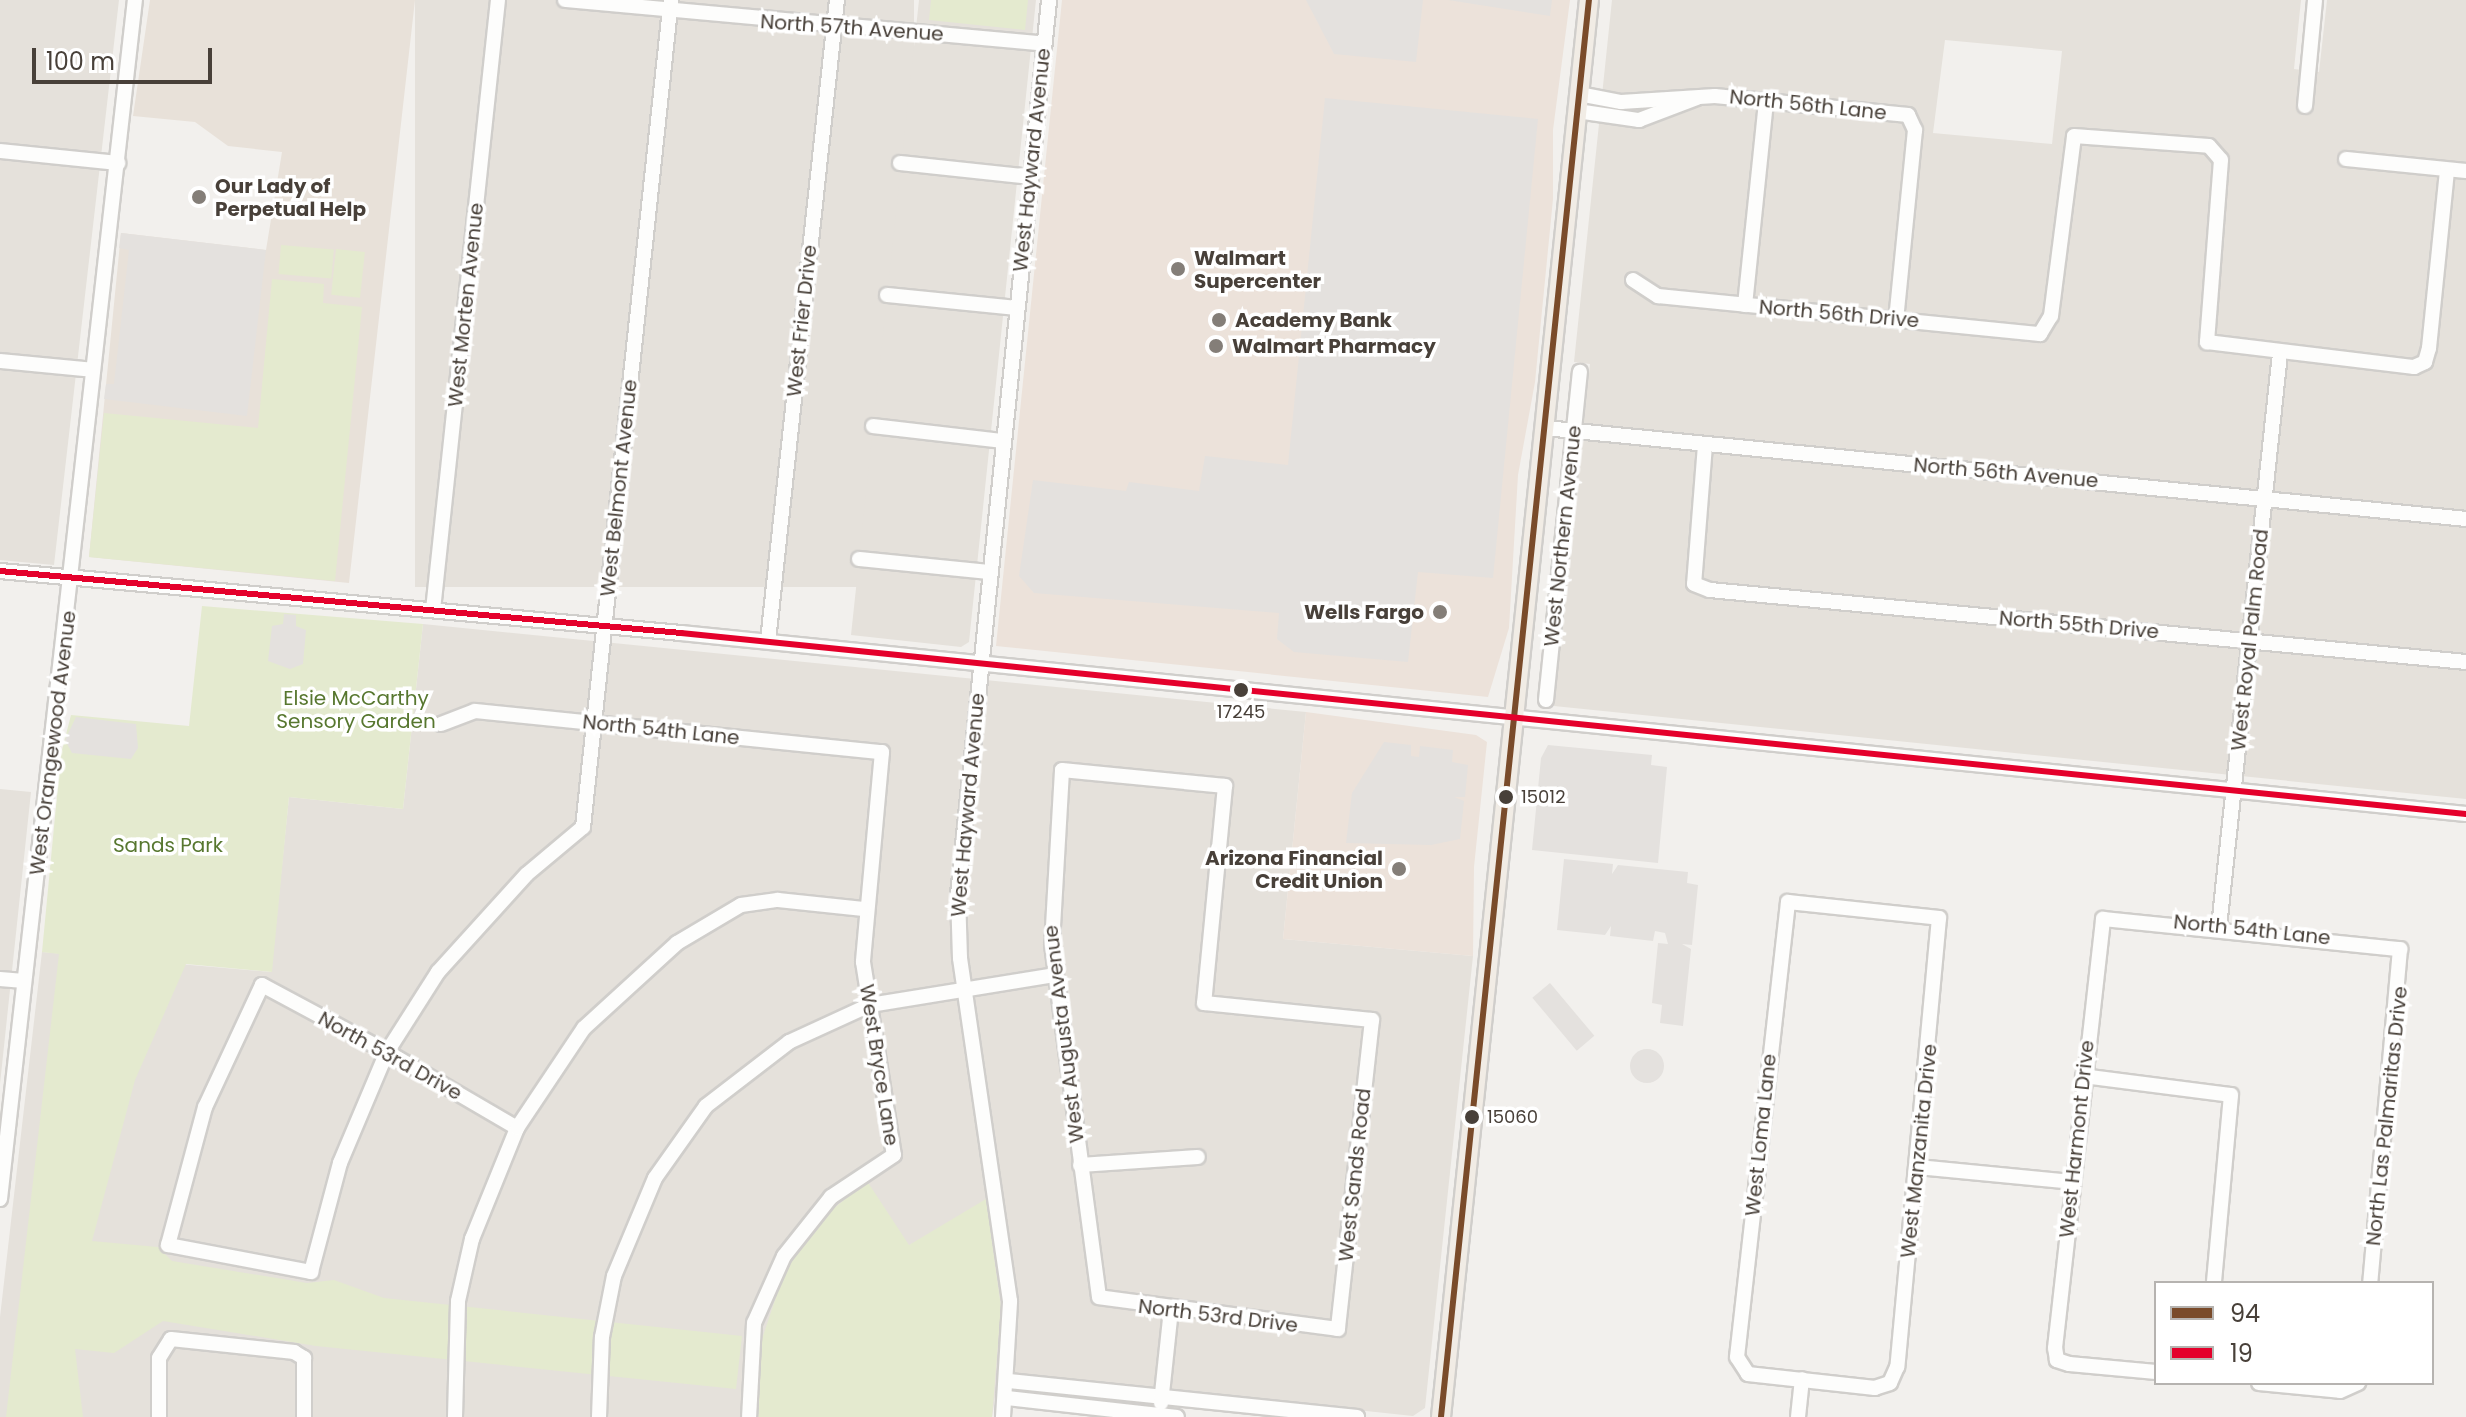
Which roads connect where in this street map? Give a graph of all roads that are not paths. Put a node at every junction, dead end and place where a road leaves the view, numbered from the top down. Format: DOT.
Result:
graph roads {
  1 [pos="135,0"];
  2 [pos="498,0"];
  3 [pos="565,0"];
  4 [pos="837,0"];
  5 [pos="1049,0"];
  6 [pos="1589,0"];
  7 [pos="2315,0"];
  8 [pos="670,5"];
  9 [pos="834,27"];
  10 [pos="1044,44"];
  11 [pos="1766,101"];
  12 [pos="1578,103"];
  13 [pos="2305,106"];
  14 [pos="0,151"];
  15 [pos="2346,159"];
  16 [pos="118,163"];
  17 [pos="900,163"];
  18 [pos="2447,170"];
  19 [pos="2466,171"];
  20 [pos="1031,177"];
  21 [pos="1633,280"];
  22 [pos="887,295"];
  23 [pos="1745,305"];
  24 [pos="1017,308"];
  25 [pos="1896,319"];
  26 [pos="2280,353"];
  27 [pos="0,361"];
  28 [pos="93,370"];
  29 [pos="1580,372"];
  30 [pos="873,426"];
  31 [pos="1545,428"];
  32 [pos="1574,431"];
  33 [pos="1003,441"];
  34 [pos="1705,445"];
  35 [pos="2265,498"];
  36 [pos="2466,519"];
  37 [pos="859,559"];
  38 [pos="0,571"];
  39 [pos="989,572"];
  40 [pos="72,577"];
  41 [pos="433,610"];
  42 [pos="604,626"];
  43 [pos="768,641"];
  44 [pos="2250,641"];
  45 [pos="980,662"];
  46 [pos="2466,662"];
  47 [pos="1546,700"];
  48 [pos="1514,721"];
  49 [pos="594,723"];
  50 [pos="441,724"];
  51 [pos="882,752"];
  52 [pos="2234,790"];
  53 [pos="2466,814"];
  54 [pos="1788,902"];
  55 [pos="864,909"];
  56 [pos="2103,919"];
  57 [pos="2219,927"];
  58 [pos="2400,949"];
  59 [pos="1056,975"];
  60 [pos="0,979"];
  61 [pos="24,981"];
  62 [pos="964,986"];
  63 [pos="870,1005"];
  64 [pos="1372,1020"];
  65 [pos="387,1052"];
  66 [pos="2083,1076"];
  67 [pos="517,1128"];
  68 [pos="1198,1157"];
  69 [pos="1080,1165"];
  70 [pos="1917,1167"];
  71 [pos="2072,1182"];
  72 [pos="0,1199"];
  73 [pos="311,1272"];
  74 [pos="2214,1281"];
  75 [pos="2370,1281"];
  76 [pos="1099,1297"];
  77 [pos="1171,1310"];
  78 [pos="1338,1329"];
  79 [pos="2154,1372"];
  80 [pos="1802,1379"];
  81 [pos="1009,1381"];
  82 [pos="1162,1397"];
  83 [pos="1007,1398"];
  84 [pos="1082,1412"];
  85 [pos="1161,1415"];
  86 [pos="1315,1415"];
  87 [pos="159,1417"];
  88 [pos="304,1417"];
  89 [pos="455,1417"];
  90 [pos="599,1417"];
  91 [pos="749,1417"];
  92 [pos="1003,1417"];
  93 [pos="1177,1417"];
  94 [pos="1357,1417"];
  95 [pos="1441,1417"];
  96 [pos="1798,1417"];
  1 -- 16 [label="street, West Orangewood Avenue"];
  2 -- 41 [label="street, West Morten Avenue"];
  3 -- 8 [label="street, North 57th Avenue"];
  4 -- 9 [label="street, West Frier Drive"];
  5 -- 10 [label="street, West Hayward Avenue"];
  6 -- 12 [label="main road, West Northern Avenue"];
  7 -- 13 [label="street"];
  8 -- 9 [label="street, North 57th Avenue"];
  8 -- 42 [label="street, West Belmont Avenue"];
  9 -- 10 [label="street, North 57th Avenue"];
  9 -- 43 [label="street, West Frier Drive"];
  10 -- 20 [label="street, West Hayward Avenue"];
  11 -- 12 [label="street, North 56th Lane"];
  11 -- 23 [label="street"];
  11 -- 25 [label="street, North 56th Lane"];
  12 -- 31 [label="main road, West Northern Avenue"];
  14 -- 16 [label="street"];
  15 -- 18 [label="street"];
  16 -- 28 [label="street, West Orangewood Avenue"];
  17 -- 20 [label="street"];
  18 -- 19 [label="street"];
  18 -- 26 [label="street"];
  20 -- 24 [label="street, West Hayward Avenue"];
  21 -- 23 [label="street, North 56th Drive"];
  22 -- 24 [label="street"];
  23 -- 25 [label="street, North 56th Drive"];
  24 -- 33 [label="street, West Hayward Avenue"];
  25 -- 26 [label="street, North 56th Drive"];
  26 -- 35 [label="street, West Royal Palm Road"];
  27 -- 28 [label="street"];
  28 -- 40 [label="street, West Orangewood Avenue"];
  29 -- 32 [label="street, West Northern Avenue"];
  30 -- 33 [label="street"];
  31 -- 32 [label="street, North 56th Avenue"];
  31 -- 48 [label="main road, West Northern Avenue"];
  32 -- 34 [label="street, North 56th Avenue"];
  32 -- 47 [label="street, West Northern Avenue"];
  33 -- 39 [label="street, West Hayward Avenue"];
  34 -- 35 [label="street, North 56th Avenue"];
  34 -- 44 [label="street, North 55th Drive"];
  35 -- 36 [label="street, North 56th Avenue"];
  35 -- 44 [label="street, West Royal Palm Road"];
  37 -- 39 [label="street"];
  38 -- 40 [label="street"];
  39 -- 45 [label="street, West Hayward Avenue"];
  40 -- 41 [label="street"];
  40 -- 61 [label="street, West Orangewood Avenue"];
  41 -- 42 [label="street"];
  42 -- 43 [label="street"];
  42 -- 49 [label="street, West Belmont Avenue"];
  43 -- 45 [label="street"];
  44 -- 46 [label="street, North 55th Drive"];
  44 -- 52 [label="street, West Royal Palm Road"];
  45 -- 48 [label="street"];
  45 -- 62 [label="street, West Hayward Avenue"];
  48 -- 52 [label="street"];
  48 -- 95 [label="main road, West Northern Avenue"];
  49 -- 50 [label="street, North 54th Lane"];
  49 -- 51 [label="street, North 54th Lane"];
  49 -- 65 [label="street, West Belmont Avenue"];
  51 -- 55 [label="street, West Bryce Lane"];
  52 -- 53 [label="street"];
  52 -- 57 [label="street, West Royal Palm Road"];
  54 -- 70 [label="street, West Manzanita Drive"];
  54 -- 80 [label="street, West Loma Lane"];
  55 -- 63 [label="street, West Bryce Lane"];
  55 -- 67 [label="street"];
  56 -- 57 [label="street, North 54th Lane"];
  56 -- 66 [label="street, West Harmont Drive"];
  57 -- 58 [label="street, North 54th Lane"];
  58 -- 75 [label="street, North Las Palmaritas Drive"];
  59 -- 62 [label="street"];
  59 -- 64 [label="street, West Augusta Avenue"];
  59 -- 69 [label="street, West Augusta Avenue"];
  60 -- 61 [label="street"];
  61 -- 72 [label="street, West Orangewood Avenue"];
  62 -- 63 [label="street"];
  62 -- 81 [label="street, West Hayward Avenue"];
  63 -- 90 [label="street"];
  63 -- 91 [label="street, West Bryce Lane"];
  64 -- 78 [label="street, West Sands Road"];
  65 -- 67 [label="street, North 53rd Drive"];
  65 -- 73 [label="street, West Belmont Avenue"];
  65 -- 73 [label="street, North 53rd Drive"];
  66 -- 71 [label="street, West Harmont Drive"];
  66 -- 74 [label="street"];
  67 -- 89 [label="street"];
  68 -- 69 [label="street"];
  69 -- 76 [label="street, West Augusta Avenue"];
  70 -- 71 [label="street"];
  70 -- 80 [label="street, West Manzanita Drive"];
  71 -- 79 [label="street, West Harmont Drive"];
  76 -- 77 [label="street, North 53rd Drive"];
  77 -- 78 [label="street, North 53rd Drive"];
  77 -- 82 [label="street"];
  80 -- 96 [label="street"];
  81 -- 82 [label="street"];
  81 -- 83 [label="street, West Hayward Avenue"];
  82 -- 85 [label="street"];
  82 -- 86 [label="street"];
  83 -- 84 [label="street"];
  83 -- 92 [label="street, West Hayward Avenue"];
  84 -- 85 [label="street"];
  85 -- 93 [label="street"];
  86 -- 94 [label="street"];
  87 -- 88 [label="street"];
}
